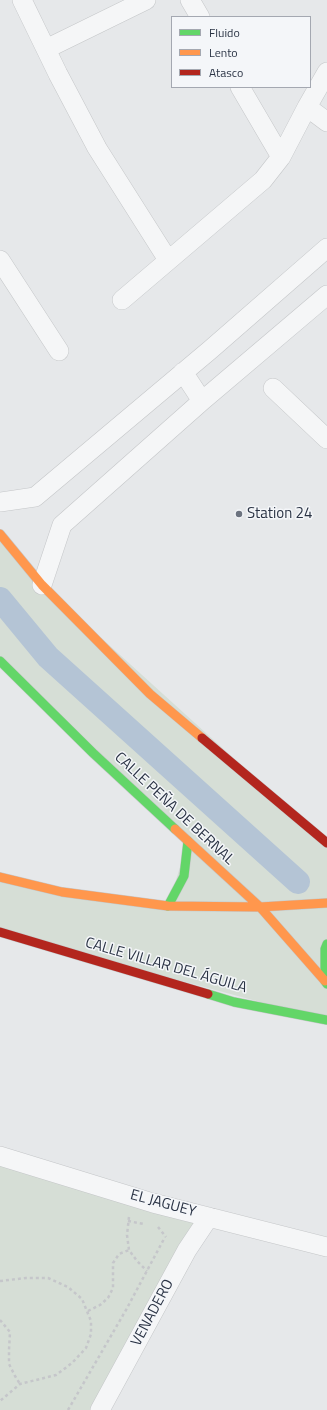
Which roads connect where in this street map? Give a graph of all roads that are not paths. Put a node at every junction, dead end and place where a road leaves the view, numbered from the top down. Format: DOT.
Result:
graph roads {
  1 [pos="22,0"];
  2 [pos="146,0"];
  3 [pos="190,0"];
  4 [pos="199,16"];
  5 [pos="46,49"];
  6 [pos="325,79"];
  7 [pos="241,88"];
  8 [pos="306,107"];
  9 [pos="327,122"];
  10 [pos="281,157"];
  11 [pos="327,248"];
  12 [pos="0,260"];
  13 [pos="168,260"];
  14 [pos="327,295"];
  15 [pos="122,300"];
  16 [pos="59,351"];
  17 [pos="183,372"];
  18 [pos="273,388"];
  19 [pos="202,401"];
  20 [pos="323,429"];
  21 [pos="0,502"];
  22 [pos="0,534"];
  23 [pos="42,585"];
  24 [pos="0,661"];
  25 [pos="188,841"];
  26 [pos="327,843"];
  27 [pos="0,877"];
  28 [pos="327,903"];
  29 [pos="168,906"];
  30 [pos="260,907"];
  31 [pos="0,932"];
  32 [pos="327,944"];
  33 [pos="326,982"];
  34 [pos="327,1020"];
  35 [pos="0,1156"];
  36 [pos="208,1217"];
  37 [pos="327,1247"];
  38 [pos="100,1410"];
  1 -- 5 [label="street"];
  2 -- 5 [label="street"];
  3 -- 4 [label="street"];
  5 -- 13 [label="street"];
  6 -- 8 [label="street"];
  7 -- 10 [label="street"];
  8 -- 9 [label="street"];
  8 -- 10 [label="street"];
  10 -- 13 [label="street"];
  11 -- 17 [label="street"];
  12 -- 16 [label="street"];
  13 -- 15 [label="street"];
  14 -- 19 [label="street"];
  17 -- 19 [label="street"];
  17 -- 21 [label="street"];
  18 -- 20 [label="street"];
  19 -- 23 [label="street"];
  22 -- 23 [label="street"];
  23 -- 26 [label="street"];
  24 -- 25 [label="street, CALLE PEÑA DE BERNAL"];
  25 -- 29 [label="street"];
  25 -- 30 [label="street, CALLE PEÑA DE BERNAL"];
  27 -- 29 [label="street"];
  28 -- 30 [label="street"];
  29 -- 30 [label="street"];
  30 -- 33 [label="street, CALLE PEÑA DE BERNAL"];
  31 -- 34 [label="street, CALLE VILLAR DEL ÁGUILA"];
  32 -- 33 [label="street"];
  35 -- 36 [label="street, EL JAGUEY"];
  36 -- 37 [label="street, EL JAGUEY"];
  36 -- 38 [label="street, VENADERO"];
}
